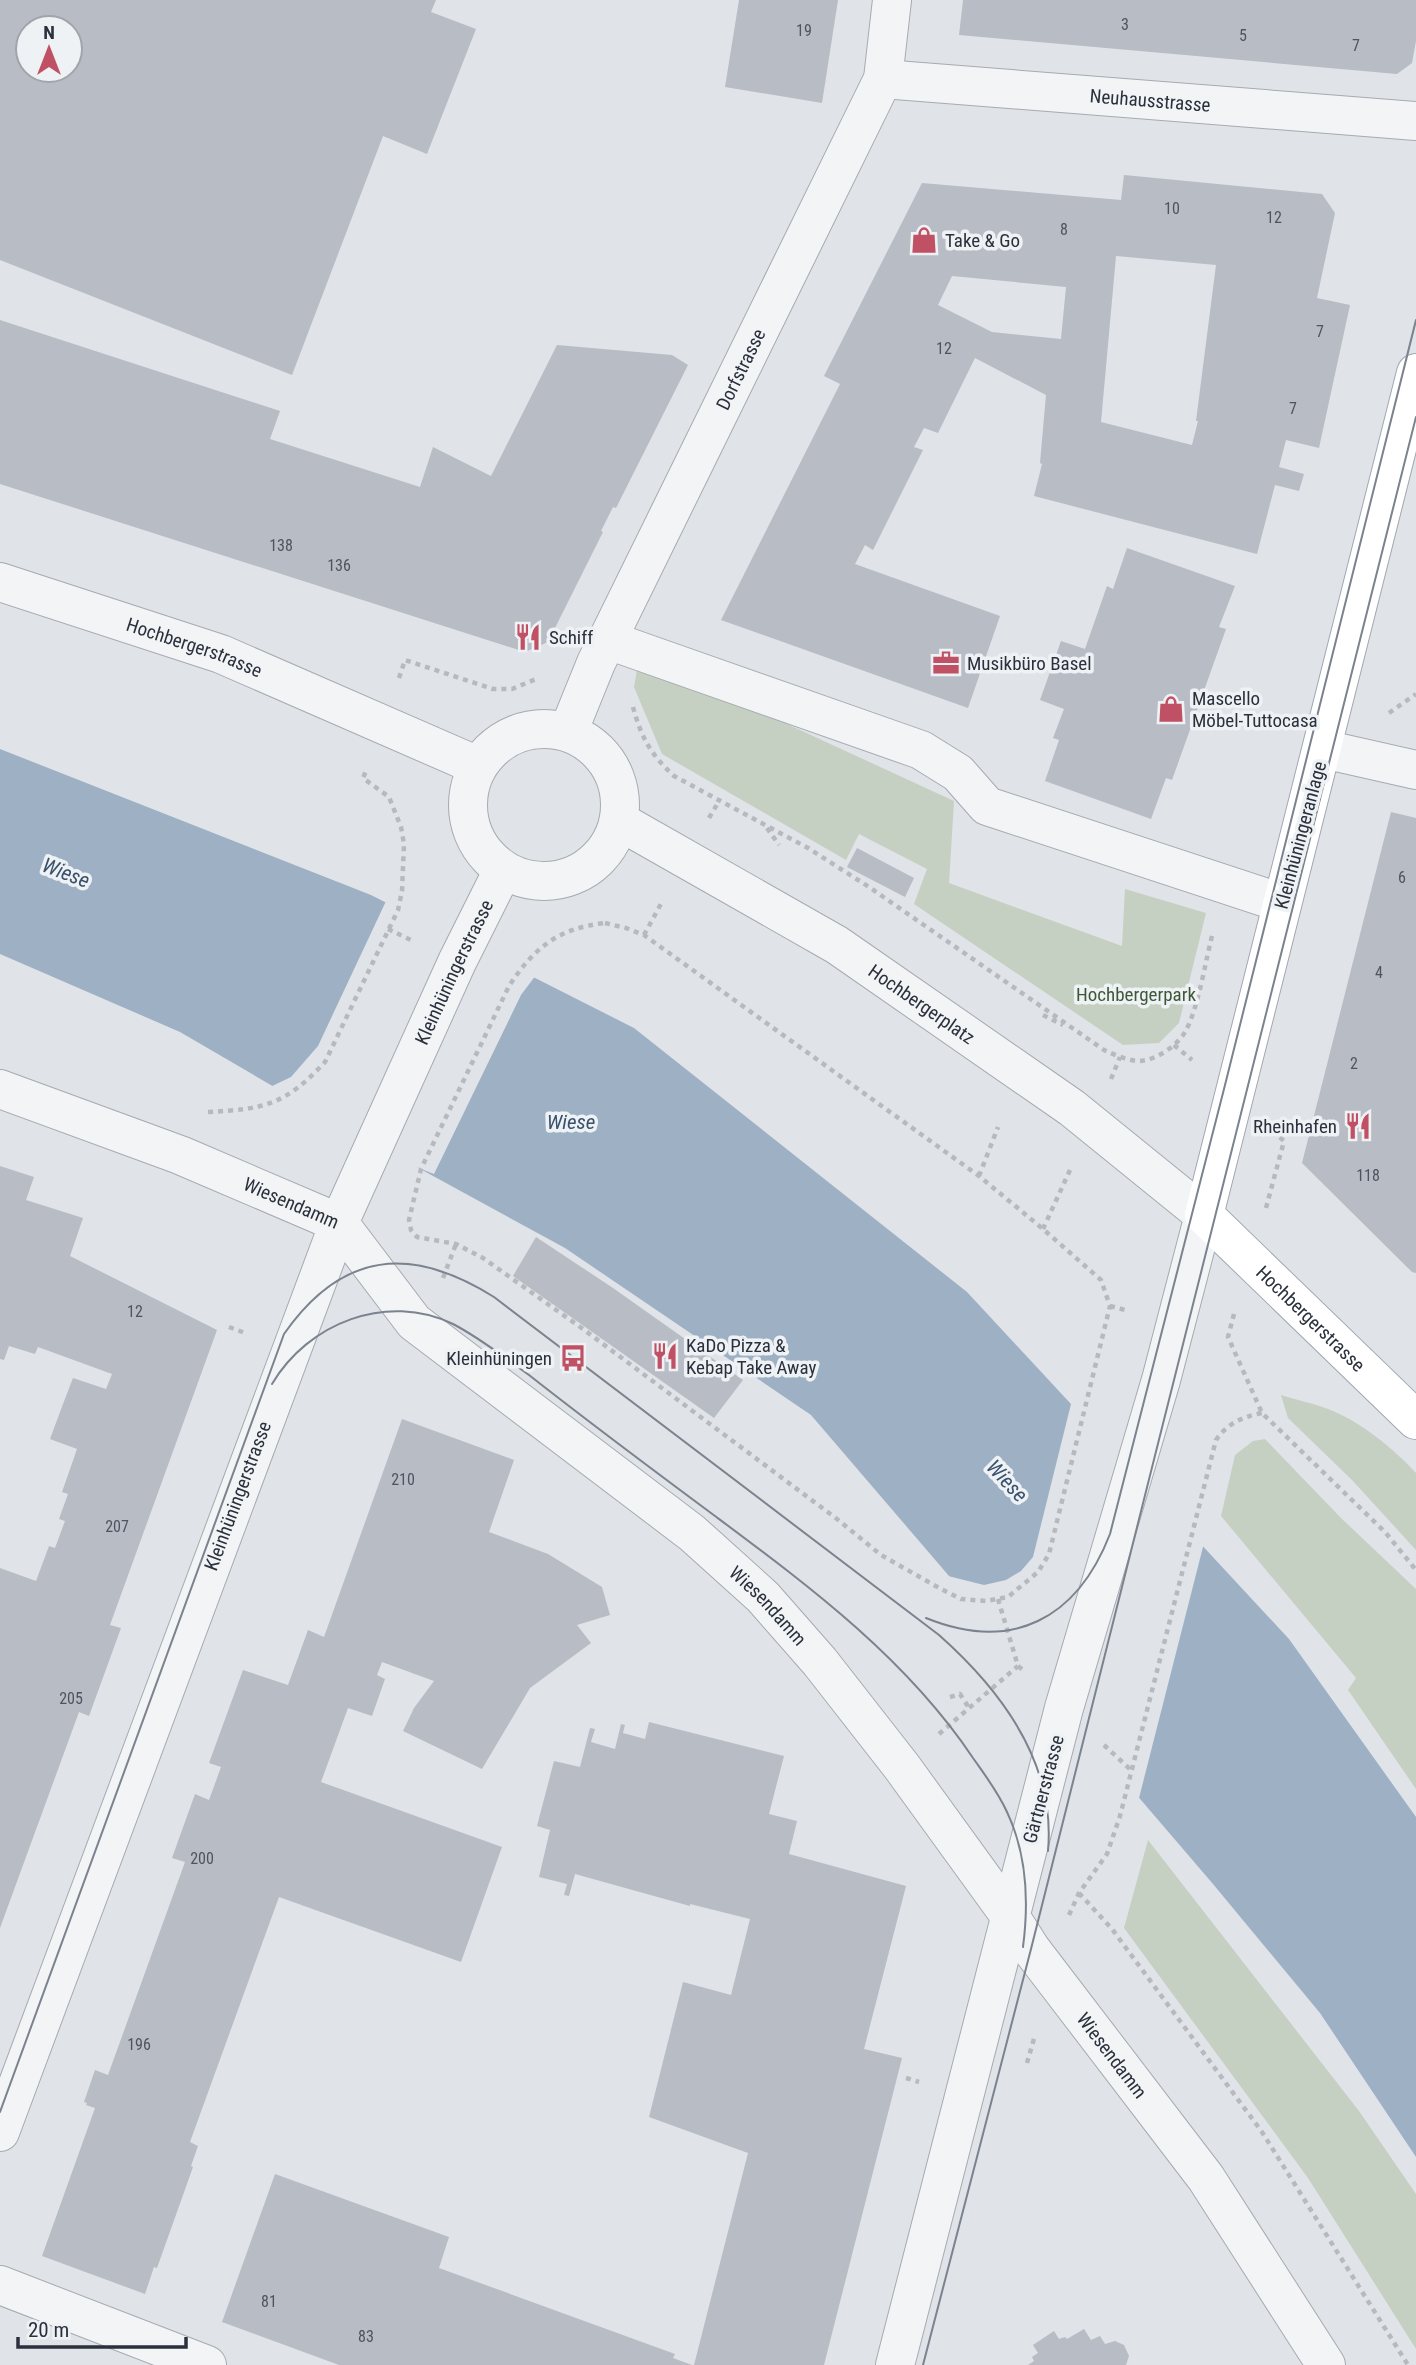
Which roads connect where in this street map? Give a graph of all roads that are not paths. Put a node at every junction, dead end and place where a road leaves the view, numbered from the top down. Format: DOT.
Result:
graph roads {
  1 [pos="892,0"];
  2 [pos="883,79"];
  3 [pos="1416,121"];
  4 [pos="1416,373"];
  5 [pos="0,582"];
  6 [pos="608,640"];
  7 [pos="568,732"];
  8 [pos="1323,749"];
  9 [pos="478,766"];
  10 [pos="1416,770"];
  11 [pos="619,821"];
  12 [pos="496,883"];
  13 [pos="1282,903"];
  14 [pos="0,1088"];
  15 [pos="1204,1216"];
  16 [pos="339,1223"];
  17 [pos="1416,1420"];
  18 [pos="1010,1916"];
  19 [pos="0,2132"];
  20 [pos="0,2285"];
  21 [pos="207,2365"];
  22 [pos="895,2365"];
  23 [pos="1326,2365"];
  1 -- 2 [label="street, Dorfstrasse"];
  2 -- 3 [label="street, Neuhausstrasse"];
  2 -- 6 [label="street, Dorfstrasse"];
  4 -- 8 [label="main road, Kleinhüningeranlage"];
  5 -- 9 [label="street, Hochbergerstrasse"];
  6 -- 7 [label="street, Dorfstrasse"];
  6 -- 13 [label="street"];
  7 -- 9 [label="street"];
  7 -- 11 [label="street"];
  8 -- 10 [label="street"];
  8 -- 13 [label="main road, Kleinhüningeranlage"];
  9 -- 12 [label="street"];
  11 -- 12 [label="street"];
  11 -- 15 [label="street, Hochbergerplatz"];
  12 -- 16 [label="street, Kleinhüningerstrasse"];
  13 -- 15 [label="main road, Kleinhüningeranlage"];
  14 -- 16 [label="street, Wiesendamm"];
  15 -- 17 [label="main road, Hochbergerstrasse"];
  15 -- 18 [label="street, Gärtnerstrasse"];
  16 -- 18 [label="street, Wiesendamm"];
  16 -- 19 [label="street, Kleinhüningerstrasse"];
  18 -- 22 [label="street, Gärtnerstrasse"];
  18 -- 23 [label="street, Wiesendamm"];
  20 -- 21 [label="street"];
}
